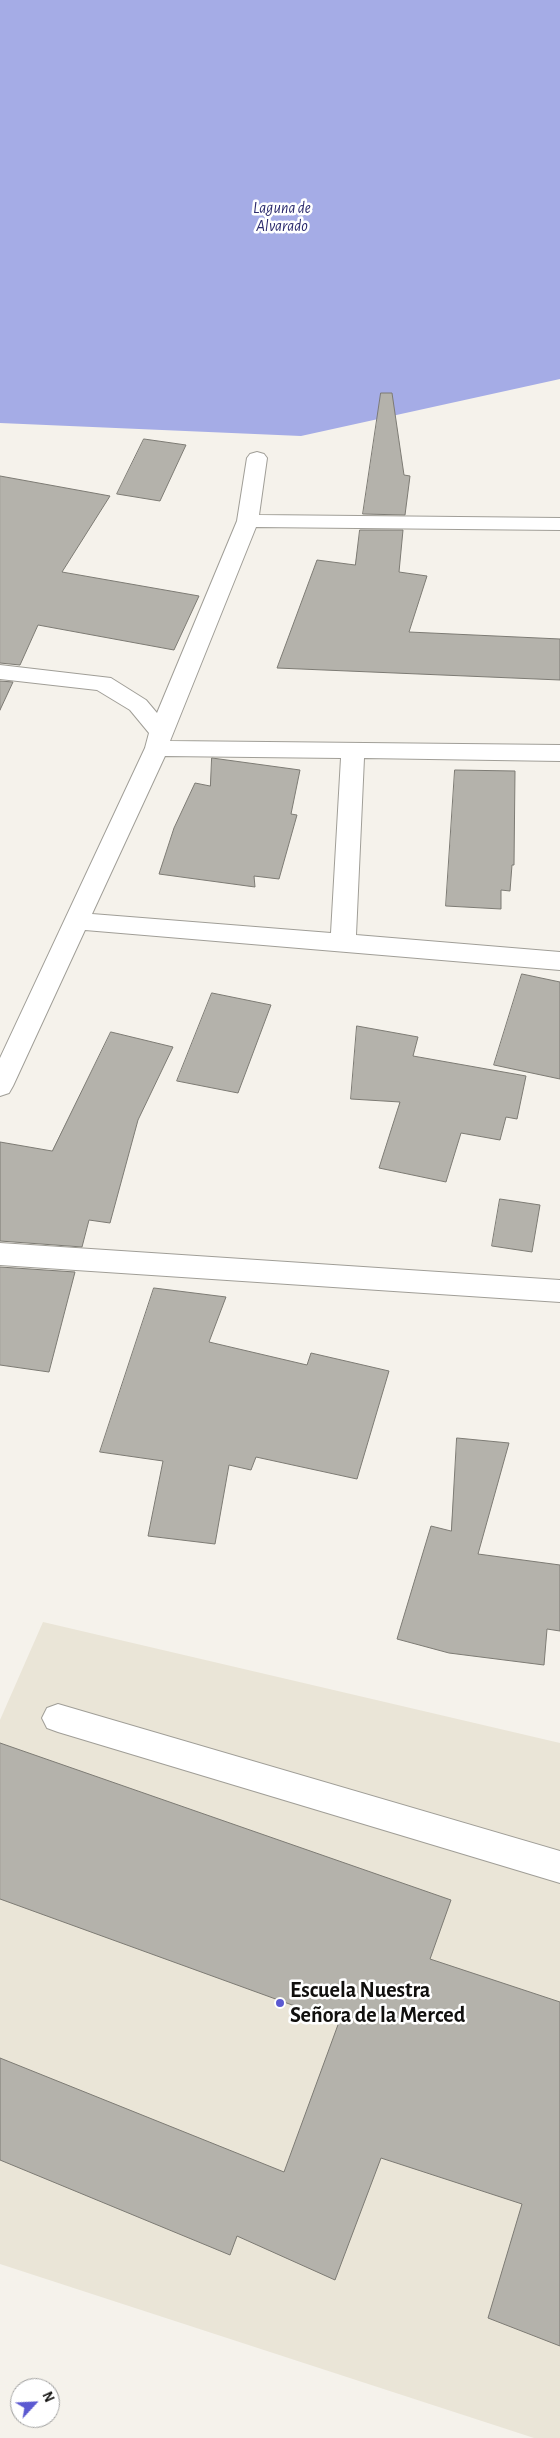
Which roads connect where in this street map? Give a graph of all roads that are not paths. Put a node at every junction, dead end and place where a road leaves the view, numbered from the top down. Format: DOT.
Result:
graph roads {
  1 [pos="257,458"];
  2 [pos="248,520"];
  3 [pos="560,524"];
  4 [pos="0,672"];
  5 [pos="159,740"];
  6 [pos="354,751"];
  7 [pos="560,753"];
  8 [pos="77,921"];
  9 [pos="343,943"];
  10 [pos="560,961"];
  11 [pos="0,1086"];
  12 [pos="0,1254"];
  13 [pos="560,1291"];
  14 [pos="58,1718"];
  15 [pos="560,1867"];
  1 -- 2 [label="street"];
  2 -- 3 [label="street"];
  2 -- 5 [label="street"];
  4 -- 5 [label="street"];
  5 -- 6 [label="street"];
  5 -- 8 [label="street"];
  6 -- 7 [label="street"];
  6 -- 9 [label="street"];
  8 -- 9 [label="street"];
  8 -- 11 [label="street"];
  9 -- 10 [label="street"];
  12 -- 13 [label="street"];
  14 -- 15 [label="street"];
}
